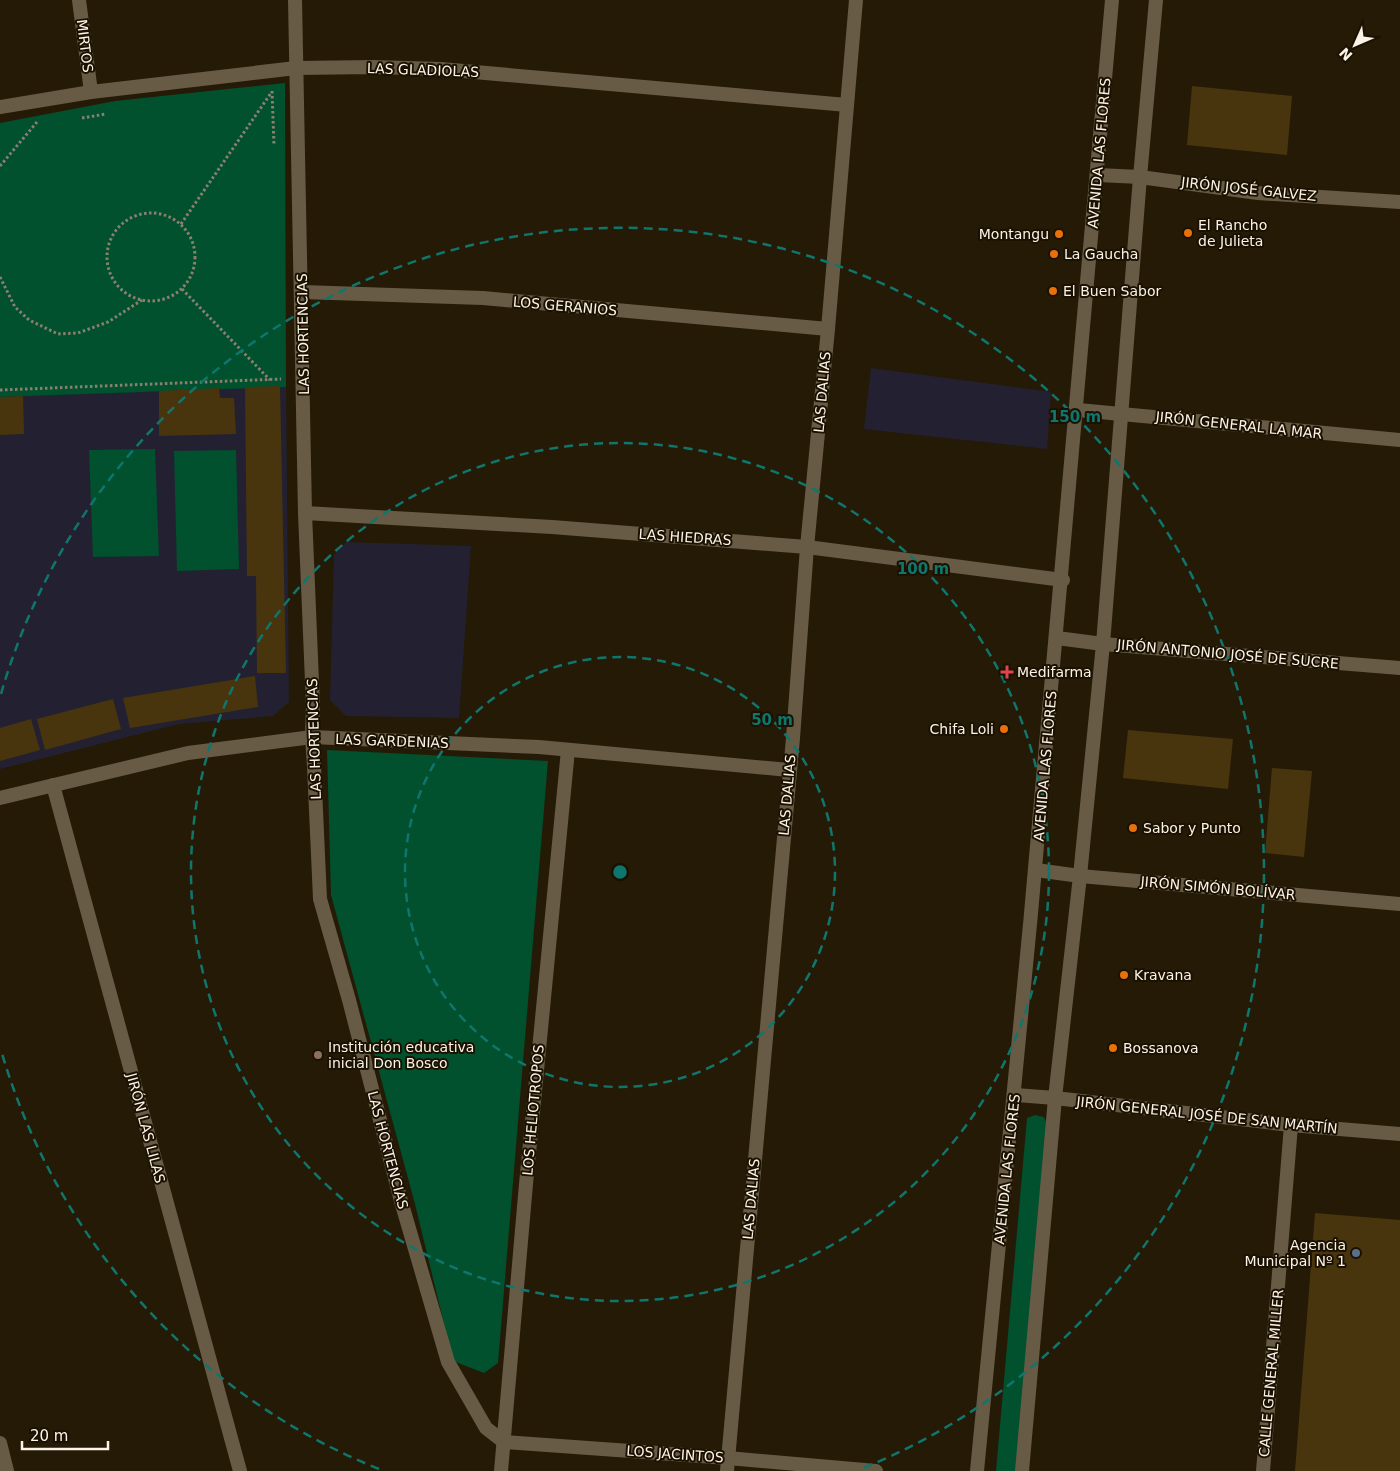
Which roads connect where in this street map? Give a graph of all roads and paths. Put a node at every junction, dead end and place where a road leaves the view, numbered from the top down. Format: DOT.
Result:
graph roads {
  1 [pos="78,0"];
  2 [pos="295,0"];
  3 [pos="856,0"];
  4 [pos="1112,0"];
  5 [pos="1156,0"];
  6 [pos="296,68"];
  7 [pos="272,91"];
  8 [pos="90,92"];
  9 [pos="52,99"];
  10 [pos="847,105"];
  11 [pos="0,107"];
  12 [pos="0,166"];
  13 [pos="1098,175"];
  14 [pos="1140,177"];
  15 [pos="1400,202"];
  16 [pos="181,224"];
  17 [pos="0,278"];
  18 [pos="182,289"];
  19 [pos="302,292"];
  20 [pos="142,300"];
  21 [pos="828,329"];
  22 [pos="281,379"];
  23 [pos="270,380"];
  24 [pos="0,390"];
  25 [pos="1078,410"];
  26 [pos="1121,413"];
  27 [pos="1400,440"];
  28 [pos="306,513"];
  29 [pos="806,547"];
  30 [pos="1063,580"];
  31 [pos="1057,638"];
  32 [pos="1103,644"];
  33 [pos="1400,668"];
  34 [pos="312,737"];
  35 [pos="568,750"];
  36 [pos="789,770"];
  37 [pos="52,785"];
  38 [pos="0,798"];
  39 [pos="1036,870"];
  40 [pos="1080,876"];
  41 [pos="1400,904"];
  42 [pos="1015,1095"];
  43 [pos="1055,1098"];
  44 [pos="1291,1125"];
  45 [pos="1400,1134"];
  46 [pos="504,1442"];
  47 [pos="0,1443"];
  48 [pos="727,1464"];
  49 [pos="8,1471"];
  50 [pos="240,1471"];
  51 [pos="501,1471"];
  52 [pos="876,1471"];
  53 [pos="977,1471"];
  54 [pos="1022,1471"];
  55 [pos="1263,1471"];
  1 -- 8 [label="street, MIRTOS"];
  2 -- 6 [label="street, LAS HORTENCIAS"];
  3 -- 10 [label="street, LAS DALIAS"];
  4 -- 13 [label="street, AVENIDA LAS FLORES"];
  5 -- 14 [label="street"];
  6 -- 8 [label="street, LAS GLADIOLAS"];
  6 -- 10 [label="street, LAS GLADIOLAS"];
  6 -- 19 [label="street, LAS HORTENCIAS"];
  7 -- 16 [label="path"];
  8 -- 9 [label="street, LAS GLADIOLAS"];
  9 -- 11 [label="street, LAS GLADIOLAS"];
  9 -- 12 [label="path"];
  10 -- 21 [label="street, LAS DALIAS"];
  13 -- 14 [label="street, JIRÓN JOSÉ GALVEZ"];
  13 -- 25 [label="street, AVENIDA LAS FLORES"];
  14 -- 15 [label="street, JIRÓN JOSÉ GALVEZ"];
  14 -- 26 [label="street"];
  16 -- 18 [label="path"];
  16 -- 20 [label="path"];
  17 -- 20 [label="path"];
  18 -- 20 [label="path"];
  18 -- 23 [label="path"];
  19 -- 21 [label="street, LOS GERANIOS"];
  19 -- 28 [label="street, LAS HORTENCIAS"];
  21 -- 29 [label="street, LAS DALIAS"];
  22 -- 23 [label="path"];
  23 -- 24 [label="path"];
  25 -- 26 [label="street, JIRÓN GENERAL LA MAR"];
  25 -- 30 [label="street, AVENIDA LAS FLORES"];
  26 -- 27 [label="street, JIRÓN GENERAL LA MAR"];
  26 -- 32 [label="street"];
  28 -- 29 [label="street, LAS HIEDRAS"];
  28 -- 34 [label="street, LAS HORTENCIAS"];
  29 -- 30 [label="street, LAS HIEDRAS"];
  29 -- 36 [label="street, LAS DALIAS"];
  30 -- 31 [label="street, AVENIDA LAS FLORES"];
  31 -- 32 [label="street, JIRÓN ANTONIO JOSÉ DE SUCRE"];
  31 -- 39 [label="street, AVENIDA LAS FLORES"];
  32 -- 33 [label="street, JIRÓN ANTONIO JOSÉ DE SUCRE"];
  32 -- 40 [label="street"];
  34 -- 35 [label="street, LAS GARDENIAS"];
  34 -- 37 [label="street, LAS GARDENIAS"];
  34 -- 46 [label="street, LAS HORTENCIAS"];
  35 -- 36 [label="street, LAS GARDENIAS"];
  35 -- 46 [label="street, LOS HELIOTROPOS"];
  36 -- 48 [label="street, LAS DALIAS"];
  37 -- 38 [label="street, LAS GARDENIAS"];
  37 -- 50 [label="street, JIRÓN LAS LILAS"];
  39 -- 40 [label="street, JIRÓN SIMÓN BOLÍVAR"];
  39 -- 42 [label="street, AVENIDA LAS FLORES"];
  40 -- 41 [label="street, JIRÓN SIMÓN BOLÍVAR"];
  40 -- 43 [label="street"];
  42 -- 43 [label="street, JIRÓN GENERAL JOSÉ DE SAN MARTÍN"];
  42 -- 53 [label="street, AVENIDA LAS FLORES"];
  43 -- 44 [label="street, JIRÓN GENERAL JOSÉ DE SAN MARTÍN"];
  43 -- 54 [label="street"];
  44 -- 45 [label="street, JIRÓN GENERAL JOSÉ DE SAN MARTÍN"];
  44 -- 55 [label="street, CALLE GENERAL MILLER"];
  46 -- 48 [label="street, LOS JACINTOS"];
  46 -- 51 [label="street, LOS HELIOTROPOS"];
  47 -- 49 [label="street"];
  48 -- 52 [label="street, LOS JACINTOS"];
}
